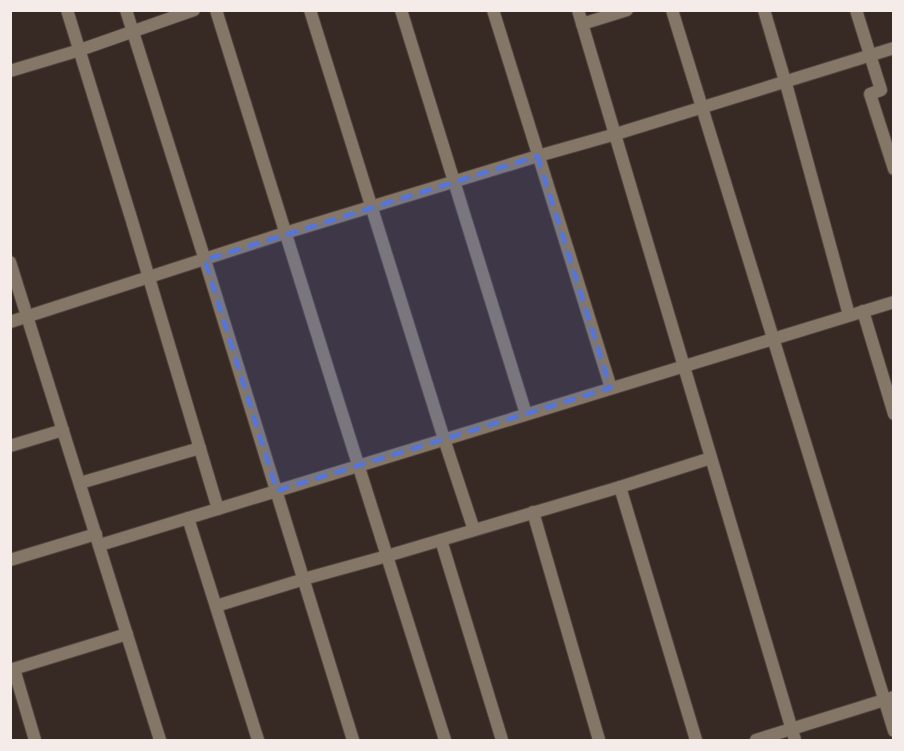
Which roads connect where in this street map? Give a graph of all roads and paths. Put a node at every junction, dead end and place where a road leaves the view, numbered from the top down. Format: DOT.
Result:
graph roads {
  1 [pos="68,10"];
  2 [pos="126,10"];
  3 [pos="194,10"];
  4 [pos="216,10"];
  5 [pos="310,10"];
  6 [pos="401,10"];
  7 [pos="493,10"];
  8 [pos="578,10"];
  9 [pos="627,10"];
  10 [pos="672,10"];
  11 [pos="764,10"];
  12 [pos="856,10"];
  13 [pos="582,24"];
  14 [pos="133,31"];
  15 [pos="894,48"];
  16 [pos="80,50"];
  17 [pos="870,55"];
  18 [pos="10,71"];
  19 [pos="785,81"];
  20 [pos="701,106"];
  21 [pos="616,134"];
  22 [pos="538,156"];
  23 [pos="894,169"];
  24 [pos="454,182"];
  25 [pos="372,206"];
  26 [pos="285,233"];
  27 [pos="205,260"];
  28 [pos="10,262"];
  29 [pos="149,276"];
  30 [pos="894,302"];
  31 [pos="863,311"];
  32 [pos="849,315"];
  33 [pos="28,316"];
  34 [pos="10,322"];
  35 [pos="772,339"];
  36 [pos="684,365"];
  37 [pos="612,388"];
  38 [pos="526,414"];
  39 [pos="894,414"];
  40 [pos="63,430"];
  41 [pos="444,439"];
  42 [pos="10,446"];
  43 [pos="200,448"];
  44 [pos="711,458"];
  45 [pos="358,465"];
  46 [pos="80,483"];
  47 [pos="620,487"];
  48 [pos="276,491"];
  49 [pos="218,509"];
  50 [pos="533,512"];
  51 [pos="188,518"];
  52 [pos="474,530"];
  53 [pos="98,540"];
  54 [pos="441,540"];
  55 [pos="387,556"];
  56 [pos="10,560"];
  57 [pos="303,579"];
  58 [pos="216,606"];
  59 [pos="127,634"];
  60 [pos="12,669"];
  61 [pos="889,698"];
  62 [pos="894,731"];
  63 [pos="794,735"];
  64 [pos="35,741"];
  65 [pos="160,741"];
  66 [pos="258,741"];
  67 [pos="352,741"];
  68 [pos="445,741"];
  69 [pos="502,741"];
  70 [pos="599,741"];
  71 [pos="696,741"];
  72 [pos="756,741"];
  1 -- 16 [label="street"];
  2 -- 14 [label="street"];
  3 -- 14 [label="street"];
  4 -- 26 [label="street"];
  5 -- 25 [label="street"];
  6 -- 24 [label="street"];
  7 -- 22 [label="street"];
  8 -- 13 [label="street"];
  9 -- 13 [label="street"];
  10 -- 20 [label="street"];
  11 -- 19 [label="street"];
  12 -- 17 [label="street"];
  13 -- 21 [label="street"];
  14 -- 16 [label="street"];
  14 -- 27 [label="street"];
  15 -- 17 [label="street"];
  16 -- 18 [label="street"];
  16 -- 29 [label="street"];
  17 -- 19 [label="street"];
  17 -- 23 [label="street"];
  19 -- 20 [label="street"];
  19 -- 32 [label="street"];
  20 -- 21 [label="street"];
  20 -- 35 [label="street"];
  21 -- 22 [label="street"];
  21 -- 36 [label="street"];
  22 -- 24 [label="street"];
  22 -- 37 [label="street"];
  24 -- 25 [label="street"];
  24 -- 38 [label="street"];
  25 -- 26 [label="street"];
  25 -- 41 [label="street"];
  26 -- 27 [label="street"];
  26 -- 45 [label="street"];
  27 -- 29 [label="street"];
  27 -- 48 [label="street"];
  28 -- 33 [label="street"];
  29 -- 33 [label="street"];
  29 -- 43 [label="street"];
  30 -- 31 [label="street"];
  31 -- 32 [label="street"];
  31 -- 39 [label="street"];
  32 -- 35 [label="street"];
  33 -- 34 [label="street"];
  33 -- 40 [label="street"];
  35 -- 36 [label="street"];
  35 -- 61 [label="street"];
  36 -- 37 [label="street"];
  36 -- 44 [label="street"];
  37 -- 38 [label="street"];
  38 -- 41 [label="street"];
  40 -- 42 [label="street"];
  40 -- 46 [label="street"];
  41 -- 45 [label="street"];
  41 -- 52 [label="street"];
  43 -- 46 [label="street"];
  43 -- 49 [label="street"];
  44 -- 47 [label="street"];
  44 -- 63 [label="street"];
  45 -- 48 [label="street"];
  45 -- 55 [label="street"];
  46 -- 53 [label="street"];
  47 -- 50 [label="street"];
  47 -- 71 [label="street"];
  48 -- 49 [label="street"];
  48 -- 57 [label="street"];
  49 -- 51 [label="street"];
  50 -- 52 [label="street"];
  50 -- 70 [label="street"];
  51 -- 53 [label="street"];
  51 -- 58 [label="street"];
  52 -- 54 [label="street"];
  53 -- 56 [label="street"];
  53 -- 59 [label="street"];
  54 -- 55 [label="street"];
  54 -- 69 [label="street"];
  55 -- 57 [label="street"];
  55 -- 68 [label="street"];
  57 -- 58 [label="street"];
  57 -- 67 [label="street"];
  58 -- 66 [label="street"];
  59 -- 60 [label="street"];
  59 -- 65 [label="street"];
  60 -- 64 [label="street"];
  61 -- 62 [label="street"];
  61 -- 63 [label="street"];
  63 -- 72 [label="street"];
}
